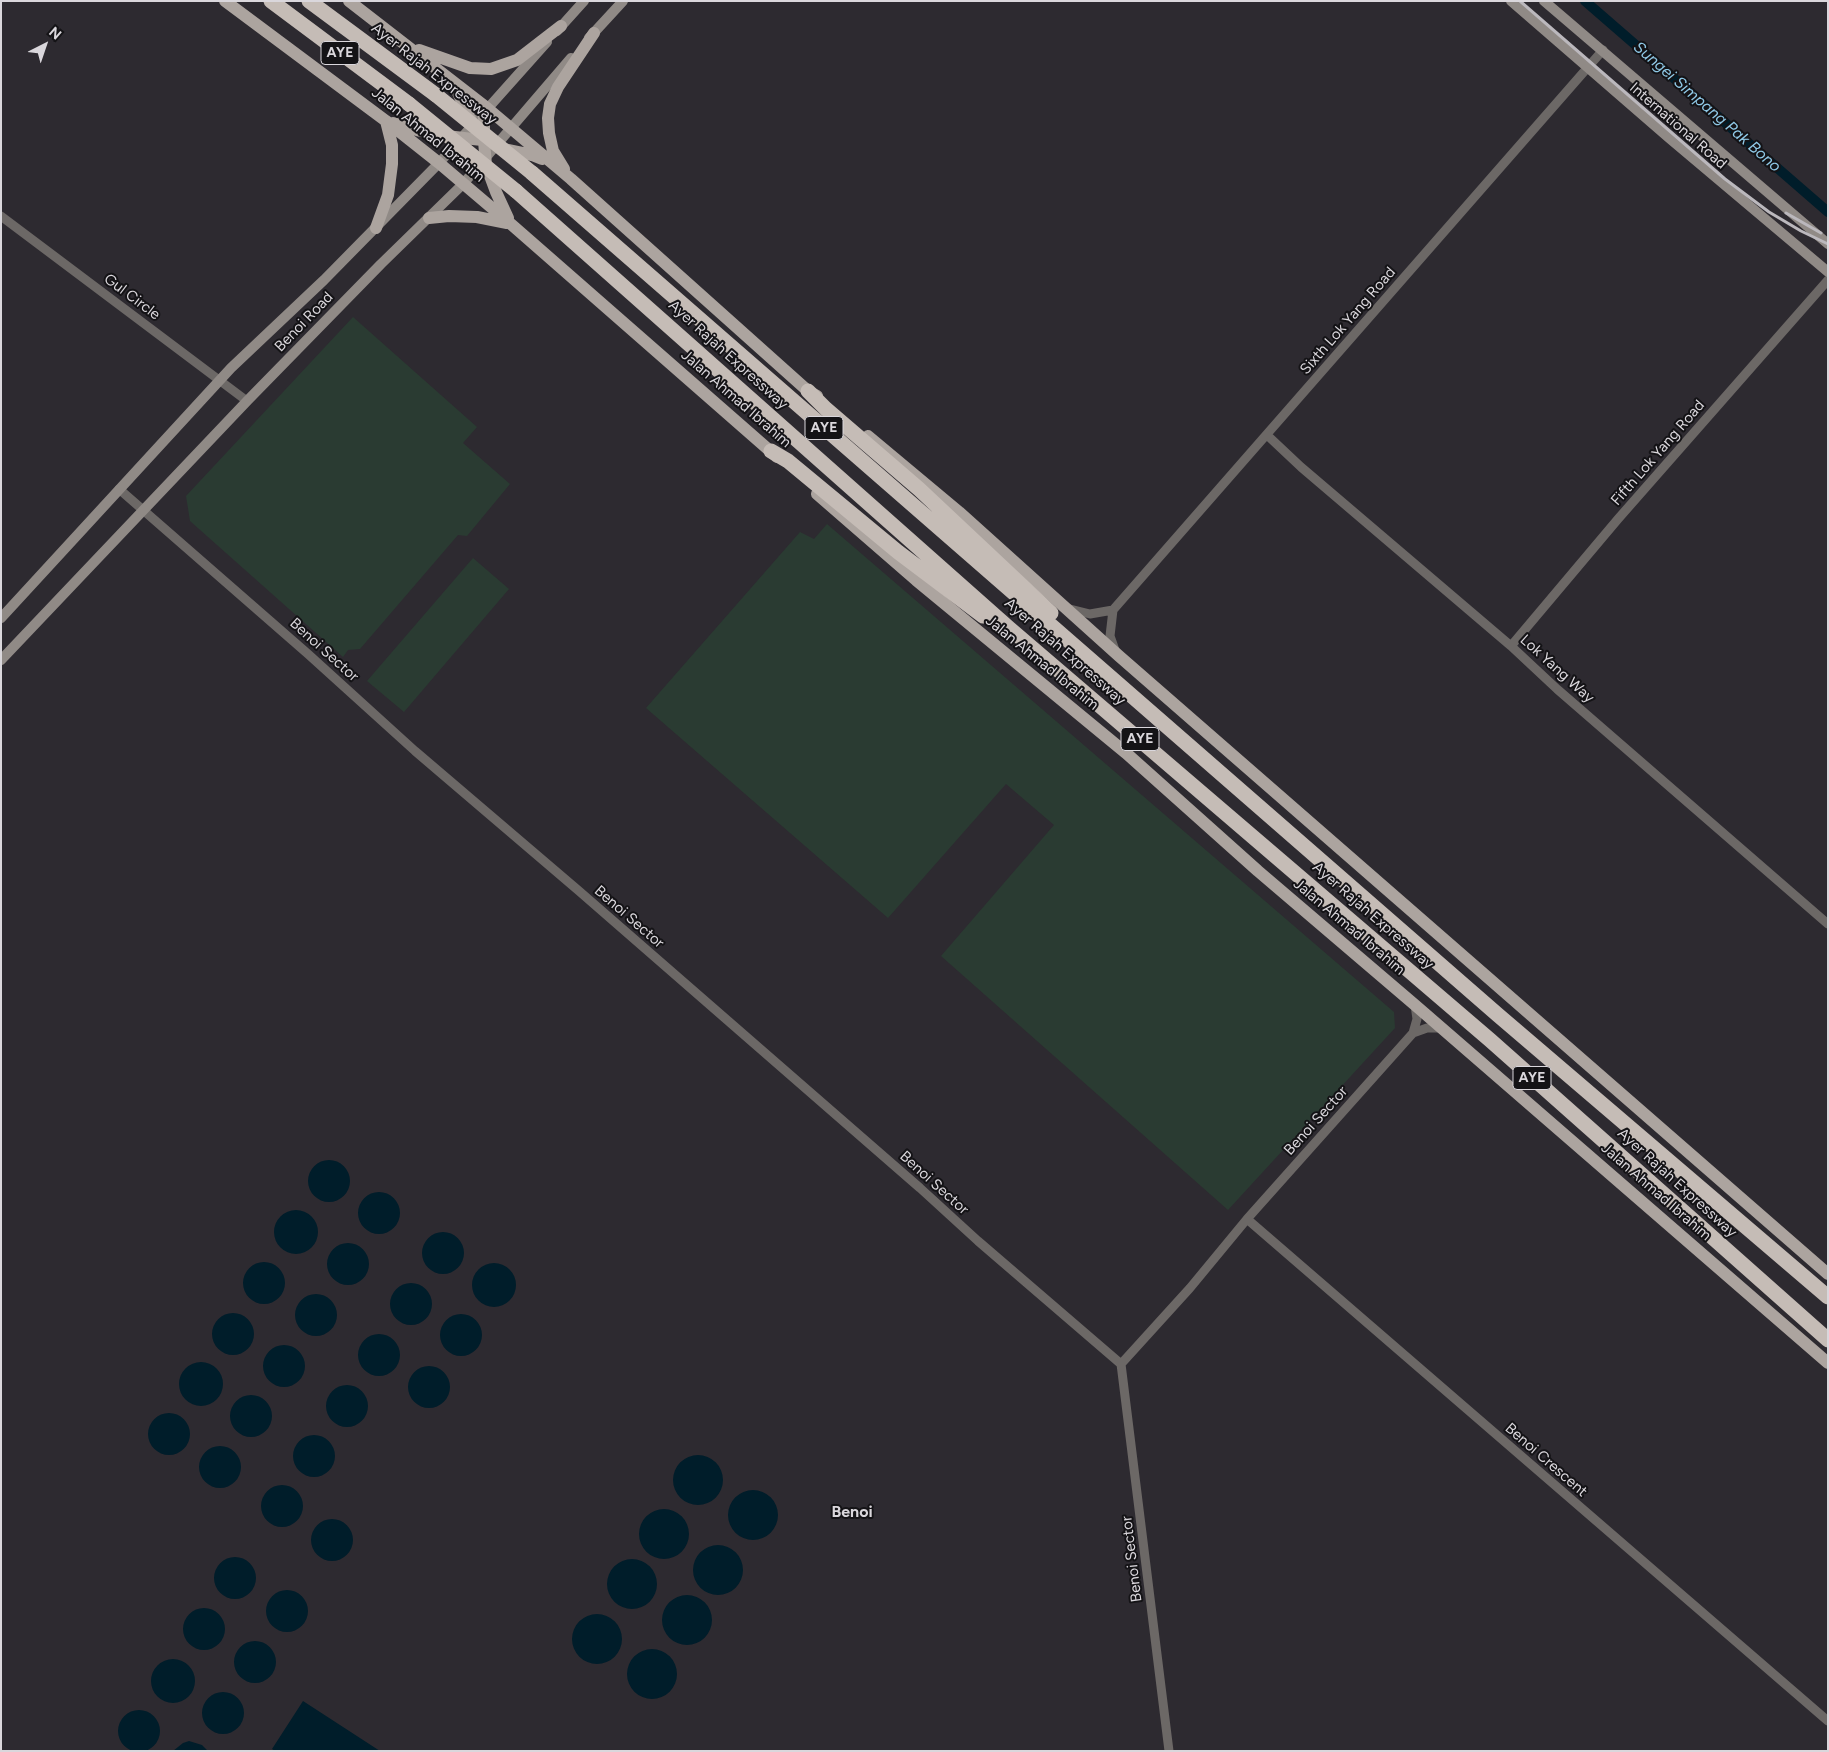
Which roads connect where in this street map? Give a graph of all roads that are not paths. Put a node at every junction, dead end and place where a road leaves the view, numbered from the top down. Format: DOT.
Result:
graph roads {
  1 [pos="225,1"];
  2 [pos="271,1"];
  3 [pos="309,1"];
  4 [pos="349,1"];
  5 [pos="584,1"];
  6 [pos="623,1"];
  7 [pos="1511,1"];
  8 [pos="1544,1"];
  9 [pos="561,26"];
  10 [pos="594,33"];
  11 [pos="405,44"];
  12 [pos="1603,50"];
  13 [pos="1588,68"];
  14 [pos="453,82"];
  15 [pos="485,110"];
  16 [pos="386,121"];
  17 [pos="472,124"];
  18 [pos="510,129"];
  19 [pos="456,143"];
  20 [pos="485,149"];
  21 [pos="438,163"];
  22 [pos="551,163"];
  23 [pos="571,179"];
  24 [pos="463,184"];
  25 [pos="1,216"];
  26 [pos="429,218"];
  27 [pos="512,225"];
  28 [pos="376,228"];
  29 [pos="1828,244"];
  30 [pos="1828,272"];
  31 [pos="1828,280"];
  32 [pos="220,381"];
  33 [pos="808,391"];
  34 [pos="247,401"];
  35 [pos="1267,435"];
  36 [pos="771,451"];
  37 [pos="119,489"];
  38 [pos="143,510"];
  39 [pos="1067,608"];
  40 [pos="1113,610"];
  41 [pos="1,618"];
  42 [pos="1009,628"];
  43 [pos="1511,646"];
  44 [pos="1119,656"];
  45 [pos="1,660"];
  46 [pos="1117,683"];
  47 [pos="1828,924"];
  48 [pos="1415,1004"];
  49 [pos="1441,1028"];
  50 [pos="1413,1033"];
  51 [pos="1247,1219"];
  52 [pos="1828,1274"];
  53 [pos="1826,1295"];
  54 [pos="1828,1340"];
  55 [pos="1828,1363"];
  56 [pos="1121,1364"];
  57 [pos="1828,1721"];
  58 [pos="1169,1751"];
  1 -- 16 [label="main road, Jalan Ahmad Ibrahim"];
  2 -- 42 [label="highway, Ayer Rajah Expressway / AYE, bridge"];
  3 -- 46 [label="highway, Ayer Rajah Expressway / AYE, bridge"];
  4 -- 11 [label="main road"];
  5 -- 9 [label="main road, Benoi Road"];
  6 -- 10 [label="main road, Benoi Road"];
  7 -- 13 [label="main road, International Road"];
  8 -- 12 [label="main road, International Road"];
  9 -- 11 [label="main road"];
  9 -- 15 [label="main road, Benoi Road"];
  10 -- 18 [label="main road, Benoi Road"];
  10 -- 23 [label="main road"];
  11 -- 14 [label="main road"];
  12 -- 13 [label="street, Sixth Lok Yang Road"];
  12 -- 29 [label="main road, International Road"];
  13 -- 30 [label="main road, International Road"];
  13 -- 35 [label="street, Sixth Lok Yang Road"];
  14 -- 15 [label="main road"];
  14 -- 17 [label="main road"];
  15 -- 17 [label="main road, Benoi Road"];
  15 -- 18 [label="main road"];
  15 -- 20 [label="main road"];
  16 -- 19 [label="main road"];
  16 -- 21 [label="main road, Jalan Ahmad Ibrahim"];
  16 -- 28 [label="main road"];
  17 -- 19 [label="main road, Benoi Road"];
  17 -- 20 [label="main road"];
  18 -- 20 [label="main road, Benoi Road"];
  18 -- 22 [label="main road"];
  19 -- 20 [label="main road"];
  19 -- 21 [label="main road, Benoi Road"];
  20 -- 22 [label="main road"];
  20 -- 24 [label="main road, Benoi Road"];
  20 -- 27 [label="main road"];
  21 -- 24 [label="main road, Jalan Ahmad Ibrahim"];
  21 -- 28 [label="main road, Benoi Road"];
  22 -- 23 [label="main road"];
  23 -- 33 [label="main road"];
  24 -- 26 [label="main road, Benoi Road"];
  24 -- 27 [label="main road, Jalan Ahmad Ibrahim"];
  25 -- 32 [label="street, Gul Circle"];
  26 -- 27 [label="main road"];
  26 -- 34 [label="main road, Benoi Road"];
  27 -- 36 [label="main road, Jalan Ahmad Ibrahim"];
  28 -- 32 [label="main road, Benoi Road"];
  31 -- 43 [label="street, Fifth Lok Yang Road"];
  32 -- 34 [label="street, Gul Circle"];
  32 -- 37 [label="main road, Benoi Road"];
  33 -- 39 [label="main road"];
  33 -- 46 [label="highway"];
  34 -- 38 [label="main road, Benoi Road"];
  35 -- 40 [label="street, Sixth Lok Yang Road"];
  35 -- 43 [label="street, Lok Yang Way"];
  36 -- 42 [label="highway"];
  36 -- 48 [label="main road, Jalan Ahmad Ibrahim"];
  37 -- 38 [label="street, Benoi Sector"];
  37 -- 41 [label="main road, Benoi Road"];
  38 -- 45 [label="main road, Benoi Road"];
  38 -- 56 [label="street, Benoi Sector"];
  39 -- 40 [label="street"];
  39 -- 44 [label="main road"];
  40 -- 44 [label="street"];
  42 -- 54 [label="highway, Ayer Rajah Expressway / AYE"];
  43 -- 47 [label="street, Lok Yang Way"];
  44 -- 52 [label="main road"];
  46 -- 53 [label="highway, Ayer Rajah Expressway / AYE"];
  48 -- 49 [label="main road, Jalan Ahmad Ibrahim"];
  48 -- 50 [label="street"];
  49 -- 50 [label="street"];
  49 -- 55 [label="main road, Jalan Ahmad Ibrahim"];
  50 -- 51 [label="street, Benoi Sector"];
  51 -- 56 [label="street, Benoi Sector"];
  51 -- 57 [label="street, Benoi Crescent"];
  56 -- 58 [label="street, Benoi Sector"];
}
